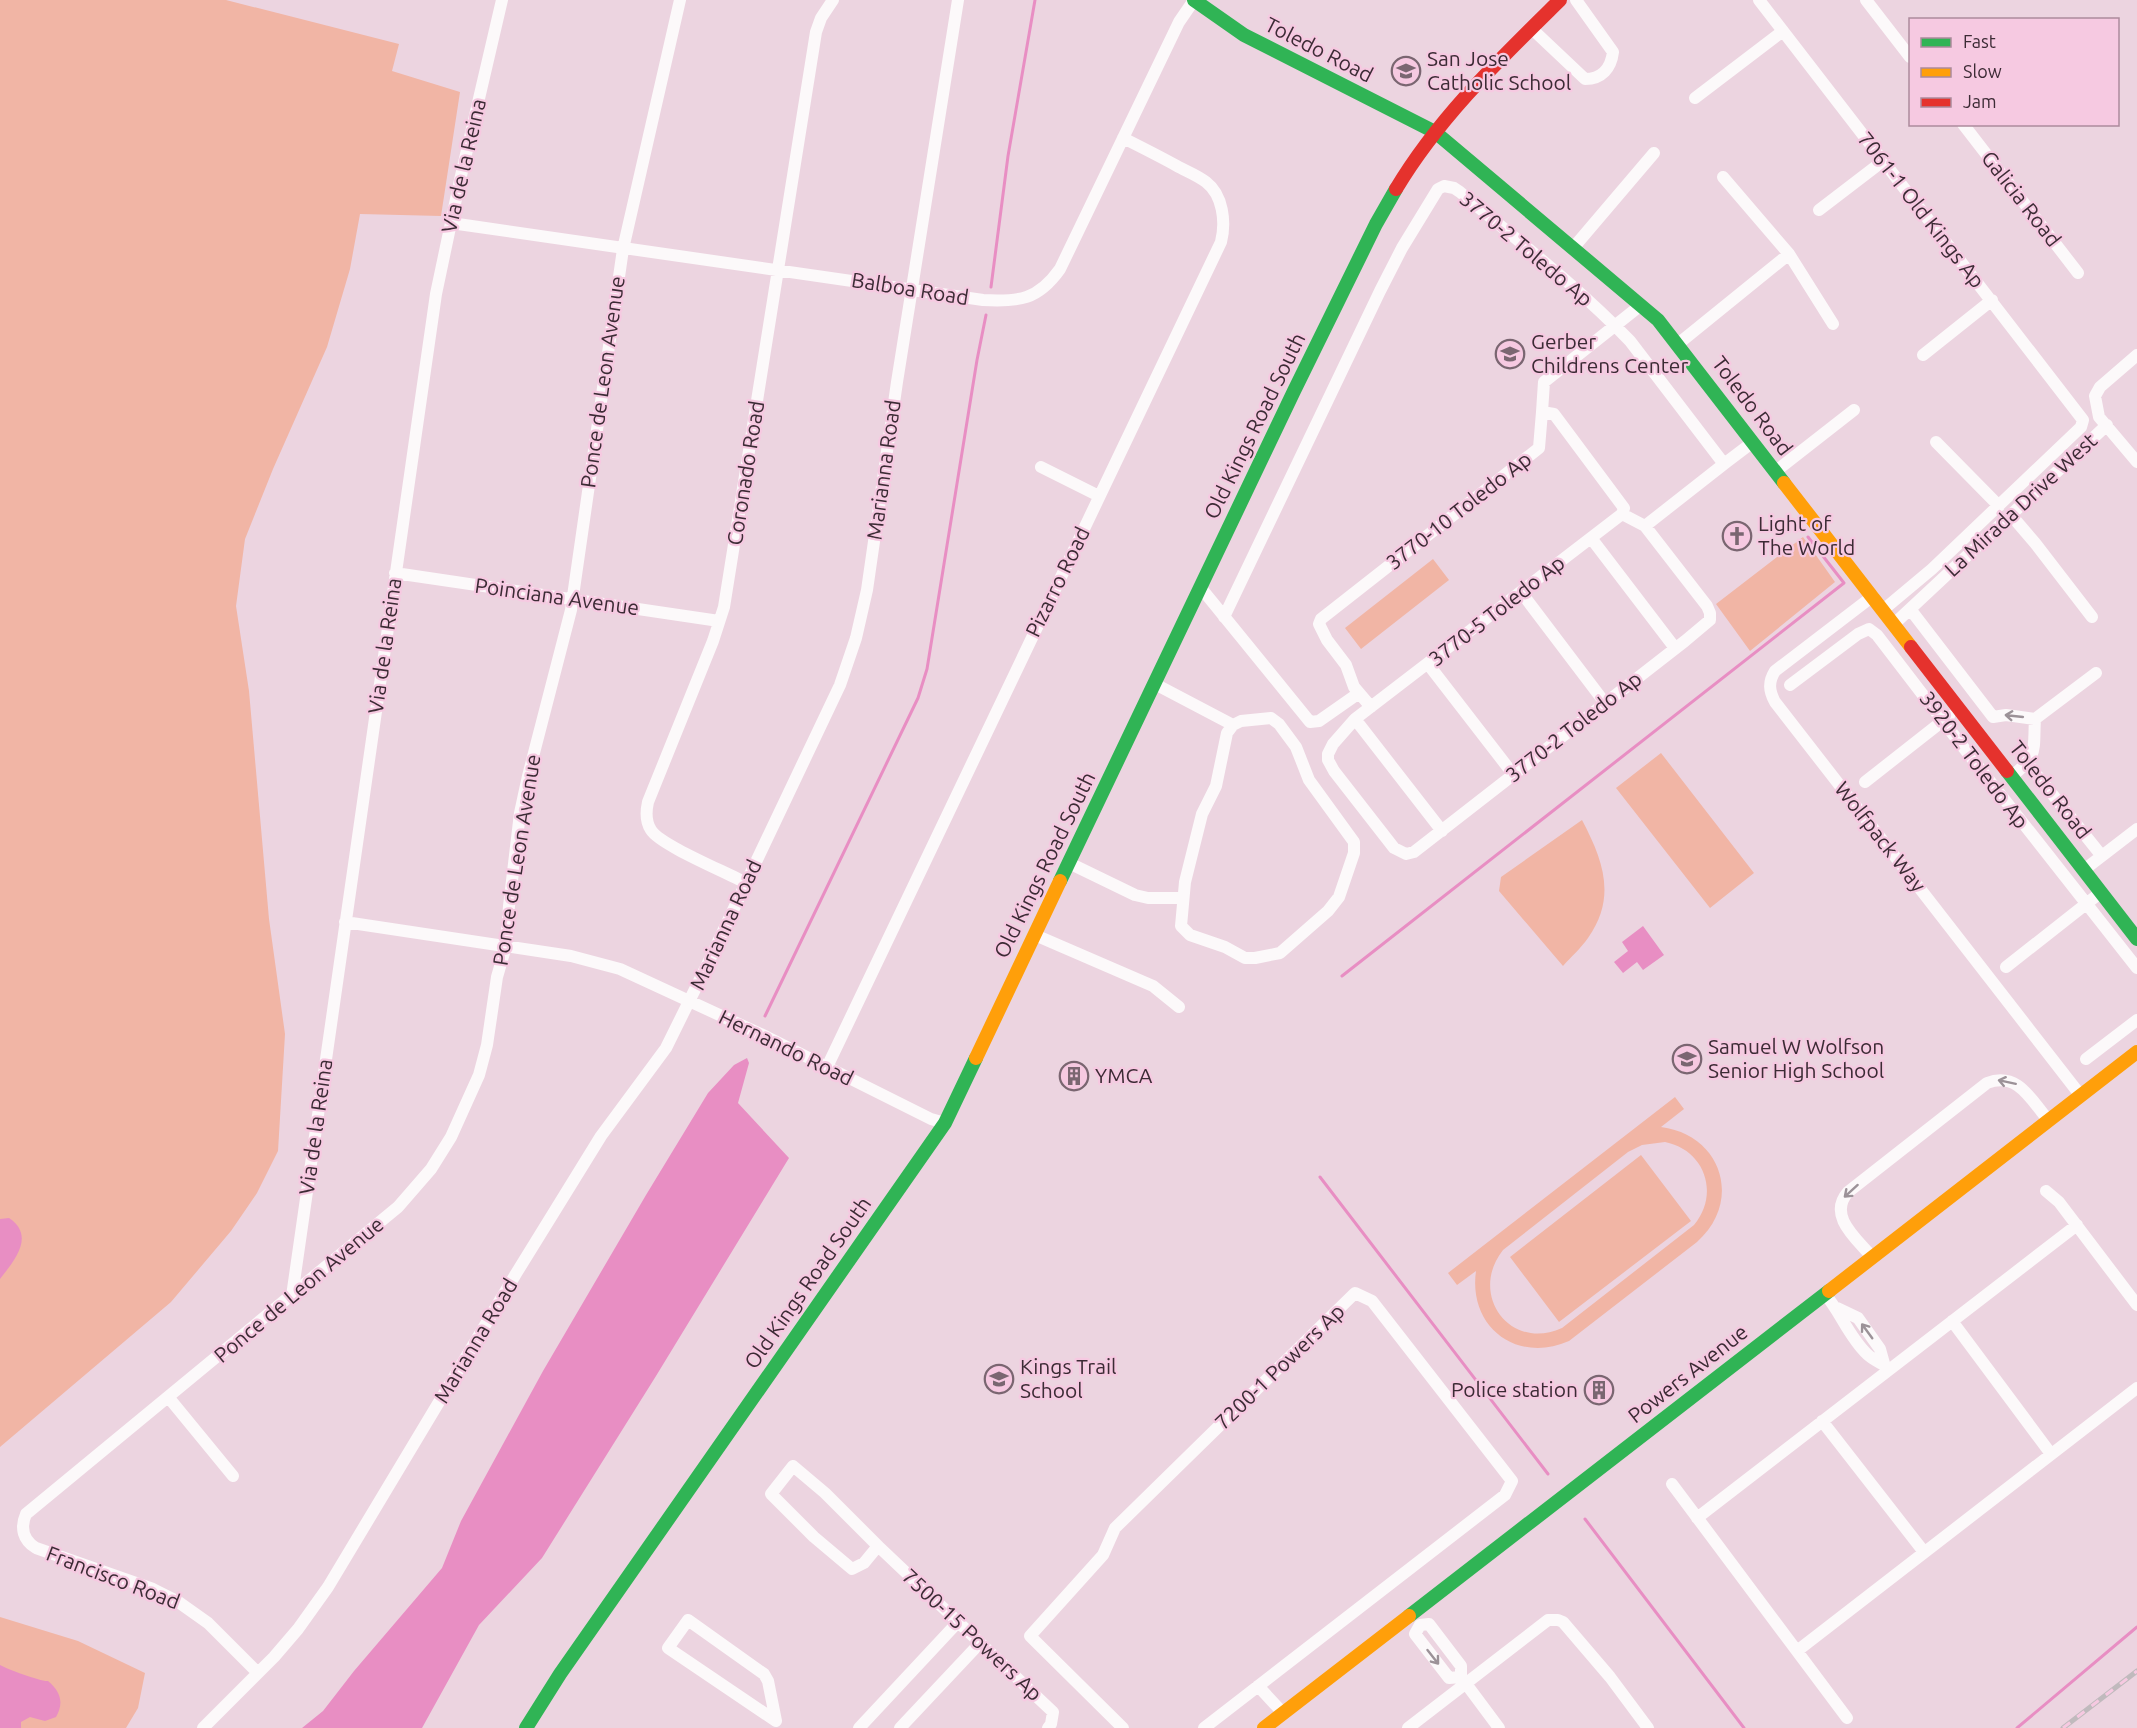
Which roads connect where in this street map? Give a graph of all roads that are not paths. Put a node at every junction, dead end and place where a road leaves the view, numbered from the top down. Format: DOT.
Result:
graph roads {
  1 [pos="502,0"];
  2 [pos="680,0"];
  3 [pos="833,0"];
  4 [pos="958,0"];
  5 [pos="1194,0"];
  6 [pos="1560,0"];
  7 [pos="1576,0"];
  8 [pos="1759,0"];
  9 [pos="1866,0"];
  10 [pos="1531,28"];
  11 [pos="1782,31"];
  12 [pos="1909,54"];
  13 [pos="1695,98"];
  14 [pos="1965,126"];
  15 [pos="1435,132"];
  16 [pos="1123,138"];
  17 [pos="1654,153"];
  18 [pos="1883,161"];
  19 [pos="1723,177"];
  20 [pos="1819,210"];
  21 [pos="451,223"];
  22 [pos="1574,247"];
  23 [pos="622,249"];
  24 [pos="1790,254"];
  25 [pos="778,269"];
  26 [pos="2079,273"];
  27 [pos="912,289"];
  28 [pos="1992,300"];
  29 [pos="1641,305"];
  30 [pos="1833,324"];
  31 [pos="1615,325"];
  32 [pos="1678,344"];
  33 [pos="1923,355"];
  34 [pos="2137,355"];
  35 [pos="1854,410"];
  36 [pos="1542,412"];
  37 [pos="2107,425"];
  38 [pos="1753,442"];
  39 [pos="1936,442"];
  40 [pos="2137,462"];
  41 [pos="1724,464"];
  42 [pos="1041,467"];
  43 [pos="1776,471"];
  44 [pos="1099,496"];
  45 [pos="1999,506"];
  46 [pos="1622,514"];
  47 [pos="2010,515"];
  48 [pos="1645,526"];
  49 [pos="1591,538"];
  50 [pos="395,573"];
  51 [pos="1202,588"];
  52 [pos="1521,592"];
  53 [pos="1873,596"];
  54 [pos="573,599"];
  55 [pos="1910,609"];
  56 [pos="1883,610"];
  57 [pos="1224,617"];
  58 [pos="2092,617"];
  59 [pos="719,621"];
  60 [pos="1894,624"];
  61 [pos="1676,648"];
  62 [pos="1428,664"];
  63 [pos="2096,673"];
  64 [pos="1155,684"];
  65 [pos="1790,685"];
  66 [pos="1359,693"];
  67 [pos="1605,703"];
  68 [pos="1371,707"];
  69 [pos="1959,709"];
  70 [pos="1993,717"];
  71 [pos="1355,719"];
  72 [pos="2035,719"];
  73 [pos="1943,720"];
  74 [pos="1233,725"];
  75 [pos="1977,731"];
  76 [pos="2028,764"];
  77 [pos="1513,774"];
  78 [pos="2012,777"];
  79 [pos="1865,782"];
  80 [pos="2137,829"];
  81 [pos="1442,831"];
  82 [pos="2100,855"];
  83 [pos="1069,863"];
  84 [pos="2085,869"];
  85 [pos="746,883"];
  86 [pos="2100,892"];
  87 [pos="1182,898"];
  88 [pos="2086,904"];
  89 [pos="345,922"];
  90 [pos="1035,935"];
  91 [pos="2137,939"];
  92 [pos="506,946"];
  93 [pos="2006,966"];
  94 [pos="2137,968"];
  95 [pos="690,1001"];
  96 [pos="1179,1006"];
  97 [pos="2137,1020"];
  98 [pos="2137,1052"];
  99 [pos="2086,1059"];
  100 [pos="827,1067"];
  101 [pos="2081,1096"];
  102 [pos="2049,1120"];
  103 [pos="945,1123"];
  104 [pos="2046,1191"];
  105 [pos="2076,1225"];
  106 [pos="1872,1257"];
  107 [pos="1825,1294"];
  108 [pos="292,1296"];
  109 [pos="2137,1305"];
  110 [pos="1952,1321"];
  111 [pos="1886,1367"];
  112 [pos="2137,1388"];
  113 [pos="169,1398"];
  114 [pos="1822,1421"];
  115 [pos="2051,1454"];
  116 [pos="233,1476"];
  117 [pos="1672,1484"];
  118 [pos="1697,1518"];
  119 [pos="22,1532"];
  120 [pos="878,1546"];
  121 [pos="1924,1552"];
  122 [pos="1416,1620"];
  123 [pos="958,1622"];
  124 [pos="980,1643"];
  125 [pos="1797,1651"];
  126 [pos="258,1673"];
  127 [pos="1463,1680"];
  128 [pos="1258,1686"];
  129 [pos="1283,1713"];
  130 [pos="1847,1718"];
  131 [pos="779,1725"];
  132 [pos="203,1728"];
  133 [pos="526,1728"];
  134 [pos="859,1728"];
  135 [pos="900,1728"];
  136 [pos="1048,1728"];
  137 [pos="1123,1728"];
  138 [pos="1204,1728"];
  139 [pos="1264,1728"];
  140 [pos="1407,1728"];
  141 [pos="1499,1728"];
  142 [pos="1648,1728"];
  1 -- 21 [label="street, Via de la Reina"];
  2 -- 23 [label="street, Ponce de Leon Avenue"];
  3 -- 25 [label="street, Coronado Road"];
  4 -- 27 [label="street, Marianna Road"];
  5 -- 15 [label="street, Toledo Road"];
  5 -- 16 [label="street, Balboa Road"];
  6 -- 10 [label="street, Old Kings Road South"];
  7 -- 10 [label="street"];
  8 -- 11 [label="street, 7061-1 Old Kings Ap"];
  9 -- 12 [label="street"];
  10 -- 15 [label="street, Old Kings Road South"];
  11 -- 13 [label="street"];
  11 -- 18 [label="street, 7061-1 Old Kings Ap"];
  14 -- 26 [label="street, Galicia Road"];
  15 -- 22 [label="street, Toledo Road"];
  15 -- 51 [label="street, Old Kings Road South"];
  16 -- 27 [label="street, Balboa Road"];
  16 -- 44 [label="street, Pizarro Road"];
  17 -- 22 [label="street"];
  18 -- 20 [label="street"];
  18 -- 28 [label="street, 7061-1 Old Kings Ap"];
  19 -- 24 [label="street"];
  21 -- 23 [label="street, Balboa Road"];
  21 -- 50 [label="street, Via de la Reina"];
  22 -- 29 [label="street, Toledo Road"];
  23 -- 25 [label="street, Balboa Road"];
  23 -- 54 [label="street, Ponce de Leon Avenue"];
  24 -- 30 [label="street"];
  24 -- 32 [label="street"];
  25 -- 27 [label="street, Balboa Road"];
  25 -- 59 [label="street, Coronado Road"];
  27 -- 85 [label="street, Marianna Road"];
  28 -- 33 [label="street"];
  28 -- 45 [label="street, 7061-1 Old Kings Ap"];
  29 -- 31 [label="street"];
  29 -- 32 [label="street, Toledo Road"];
  31 -- 36 [label="street"];
  31 -- 41 [label="street, 3770-2 Toledo Ap"];
  31 -- 57 [label="street, 3770-2 Toledo Ap"];
  32 -- 38 [label="street, Toledo Road"];
  34 -- 37 [label="street, La Mirada Drive West"];
  35 -- 43 [label="street"];
  36 -- 46 [label="street"];
  36 -- 66 [label="street, 3770-10 Toledo Ap"];
  37 -- 40 [label="street"];
  37 -- 47 [label="street, La Mirada Drive West"];
  38 -- 41 [label="street"];
  38 -- 43 [label="street, Toledo Road"];
  39 -- 45 [label="street"];
  41 -- 48 [label="street"];
  42 -- 44 [label="street"];
  43 -- 53 [label="street, Toledo Road"];
  44 -- 100 [label="street, Pizarro Road"];
  45 -- 56 [label="street"];
  46 -- 48 [label="street"];
  46 -- 49 [label="street, 3770-5 Toledo Ap"];
  47 -- 55 [label="street, La Mirada Drive West"];
  47 -- 58 [label="street"];
  48 -- 61 [label="street, 3770-2 Toledo Ap"];
  49 -- 52 [label="street, 3770-5 Toledo Ap"];
  49 -- 61 [label="street"];
  50 -- 54 [label="street, Poinciana Avenue"];
  50 -- 89 [label="street, Via de la Reina"];
  51 -- 57 [label="street"];
  51 -- 64 [label="street, Old Kings Road South"];
  52 -- 62 [label="street, 3770-5 Toledo Ap"];
  52 -- 67 [label="street"];
  53 -- 56 [label="street, Toledo Road"];
  53 -- 101 [label="street, Wolfpack Way"];
  54 -- 59 [label="street, Poinciana Avenue"];
  54 -- 92 [label="street, Ponce de Leon Avenue"];
  55 -- 60 [label="street, La Mirada Drive West"];
  55 -- 70 [label="street"];
  56 -- 60 [label="street, Toledo Road"];
  57 -- 66 [label="street"];
  59 -- 85 [label="street, Coronado Road"];
  60 -- 69 [label="street, Toledo Road"];
  61 -- 67 [label="street, 3770-2 Toledo Ap"];
  62 -- 68 [label="street, 3770-5 Toledo Ap"];
  62 -- 77 [label="street"];
  63 -- 72 [label="street"];
  64 -- 74 [label="street"];
  64 -- 83 [label="street, Old Kings Road South"];
  65 -- 73 [label="street, 3920-2 Toledo Ap"];
  66 -- 68 [label="street, 3770-10 Toledo Ap"];
  67 -- 77 [label="street, 3770-2 Toledo Ap"];
  68 -- 71 [label="street"];
  69 -- 73 [label="street"];
  69 -- 75 [label="street, Toledo Road"];
  72 -- 70 [label="street, one-way"];
  70 -- 75 [label="street"];
  71 -- 81 [label="street"];
  71 -- 81 [label="street, 3770-2 Toledo Ap"];
  72 -- 76 [label="street"];
  73 -- 79 [label="street"];
  73 -- 88 [label="street, 3920-2 Toledo Ap"];
  74 -- 87 [label="street"];
  74 -- 87 [label="street"];
  75 -- 78 [label="street, Toledo Road"];
  76 -- 78 [label="street"];
  76 -- 82 [label="street"];
  77 -- 81 [label="street, 3770-2 Toledo Ap"];
  78 -- 84 [label="street, Toledo Road"];
  80 -- 82 [label="street"];
  82 -- 84 [label="street"];
  83 -- 87 [label="street"];
  83 -- 90 [label="street, Old Kings Road South"];
  84 -- 86 [label="street, Toledo Road"];
  85 -- 95 [label="street, Marianna Road"];
  86 -- 88 [label="street"];
  86 -- 91 [label="street, Toledo Road"];
  88 -- 93 [label="street"];
  88 -- 94 [label="street, 3920-2 Toledo Ap"];
  89 -- 92 [label="street, Hernando Road"];
  89 -- 108 [label="street, Via de la Reina"];
  90 -- 96 [label="street"];
  90 -- 103 [label="street, Old Kings Road South"];
  92 -- 95 [label="street, Hernando Road"];
  92 -- 108 [label="street, Ponce de Leon Avenue"];
  95 -- 100 [label="street, Hernando Road"];
  95 -- 126 [label="street, Marianna Road"];
  97 -- 99 [label="street"];
  98 -- 101 [label="street, Powers Avenue"];
  100 -- 103 [label="street, Hernando Road"];
  101 -- 102 [label="street, Powers Avenue"];
  102 -- 106 [label="street, Powers Avenue"];
  102 -- 106 [label="street, one-way"];
  103 -- 133 [label="street, Old Kings Road South"];
  104 -- 105 [label="street"];
  105 -- 109 [label="street"];
  105 -- 110 [label="street"];
  106 -- 107 [label="street, Powers Avenue"];
  107 -- 111 [label="street"];
  107 -- 122 [label="street, Powers Avenue"];
  108 -- 113 [label="street, Ponce de Leon Avenue"];
  110 -- 111 [label="street"];
  110 -- 115 [label="street"];
  111 -- 114 [label="street"];
  112 -- 115 [label="street"];
  113 -- 116 [label="street"];
  113 -- 119 [label="street, Ponce de Leon Avenue"];
  114 -- 118 [label="street"];
  114 -- 121 [label="street"];
  115 -- 121 [label="street"];
  117 -- 118 [label="street"];
  118 -- 125 [label="street"];
  119 -- 126 [label="street, Francisco Road"];
  120 -- 120 [label="street, 7500-15 Powers Ap"];
  120 -- 123 [label="street, 7500-15 Powers Ap"];
  121 -- 125 [label="street"];
  122 -- 127 [label="street"];
  122 -- 129 [label="street, Powers Avenue"];
  123 -- 124 [label="street, 7500-15 Powers Ap"];
  123 -- 134 [label="street"];
  124 -- 135 [label="street"];
  124 -- 136 [label="street, 7500-15 Powers Ap"];
  125 -- 130 [label="street"];
  126 -- 132 [label="street, Marianna Road"];
  127 -- 140 [label="street"];
  127 -- 141 [label="street"];
  127 -- 142 [label="street"];
  128 -- 129 [label="street"];
  128 -- 137 [label="street, 7200-1 Powers Ap"];
  128 -- 138 [label="street, 7200-1 Powers Ap"];
  129 -- 139 [label="street, Powers Avenue"];
  131 -- 131 [label="street"];
}
